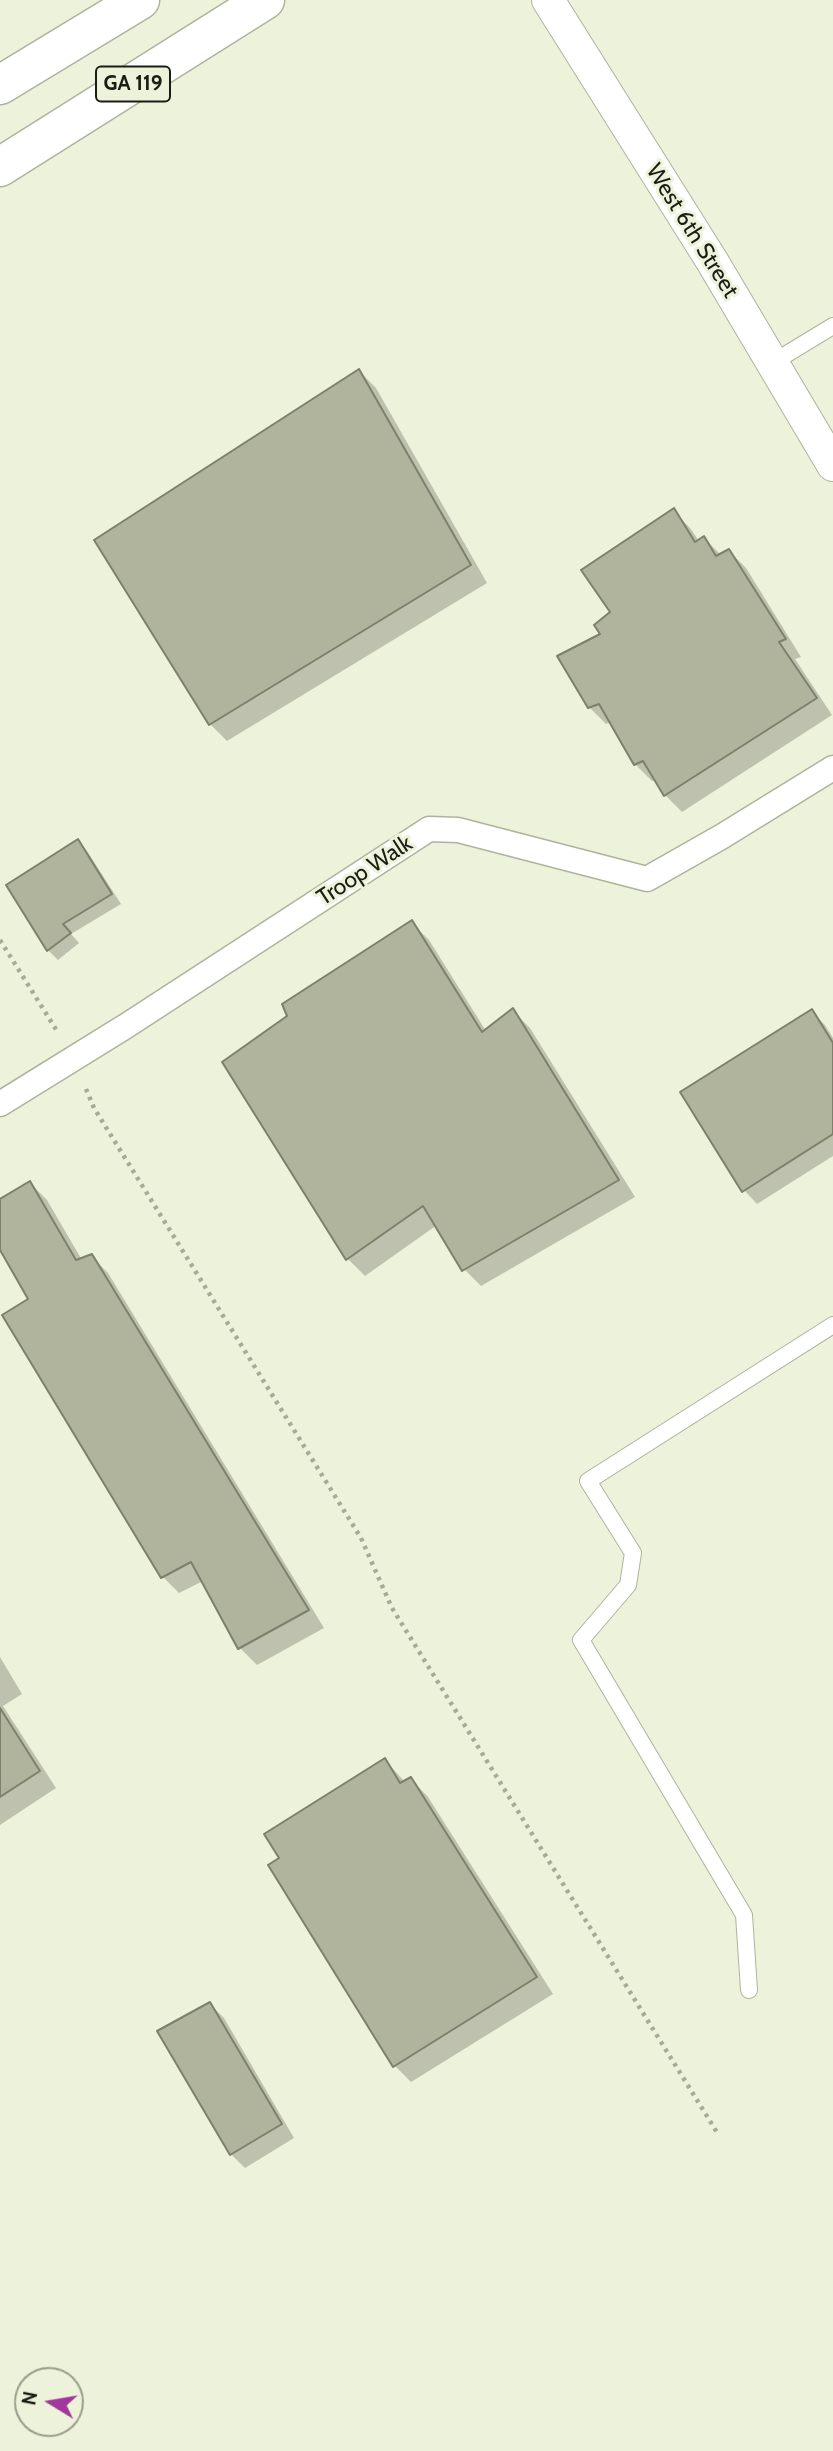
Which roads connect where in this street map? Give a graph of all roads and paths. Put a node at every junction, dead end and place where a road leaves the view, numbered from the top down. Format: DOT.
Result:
graph roads {
  1 [pos="140,0"];
  2 [pos="265,0"];
  3 [pos="548,0"];
  4 [pos="0,85"];
  5 [pos="0,167"];
  6 [pos="833,326"];
  7 [pos="772,363"];
  8 [pos="833,465"];
  9 [pos="833,768"];
  10 [pos="0,940"];
  11 [pos="74,1058"];
  12 [pos="0,1104"];
  13 [pos="833,1325"];
  14 [pos="750,1990"];
  15 [pos="718,2134"];
  1 -- 4 [label="main road, GA 119"];
  2 -- 5 [label="main road, GA 119"];
  3 -- 7 [label="street, West 6th Street"];
  6 -- 7 [label="lane"];
  7 -- 8 [label="street, West 6th Street"];
  9 -- 11 [label="street, Troop Walk"];
  10 -- 11 [label="path"];
  11 -- 12 [label="street, Troop Walk"];
  11 -- 15 [label="path"];
  13 -- 14 [label="lane"];
}
